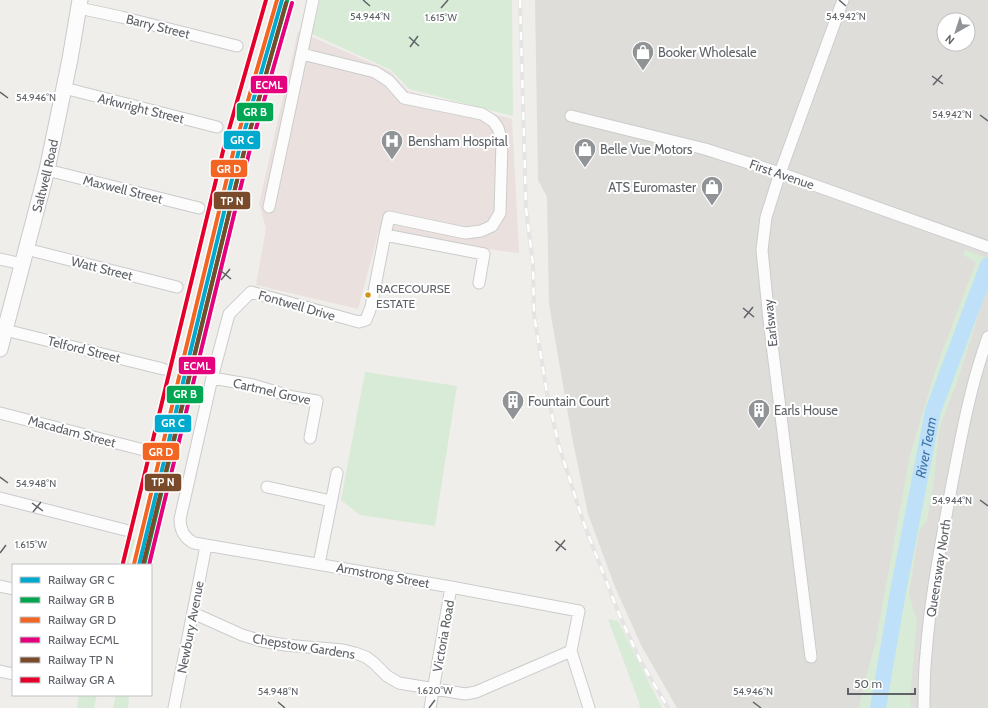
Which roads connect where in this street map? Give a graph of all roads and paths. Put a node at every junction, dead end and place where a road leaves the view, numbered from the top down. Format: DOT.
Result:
graph roads {
  1 [pos="313,0"];
  2 [pos="843,0"];
  3 [pos="79,4"];
  4 [pos="237,46"];
  5 [pos="302,54"];
  6 [pos="64,88"];
  7 [pos="572,116"];
  8 [pos="217,127"];
  9 [pos="47,170"];
  10 [pos="780,172"];
  11 [pos="269,207"];
  12 [pos="199,208"];
  13 [pos="385,235"];
  14 [pos="984,245"];
  15 [pos="24,256"];
  16 [pos="0,259"];
  17 [pos="479,283"];
  18 [pos="177,287"];
  19 [pos="988,337"];
  20 [pos="2,338"];
  21 [pos="163,369"];
  22 [pos="212,378"];
  23 [pos="0,413"];
  24 [pos="310,438"];
  25 [pos="144,450"];
  26 [pos="338,473"];
  27 [pos="267,487"];
  28 [pos="0,498"];
  29 [pos="331,501"];
  30 [pos="125,530"];
  31 [pos="187,539"];
  32 [pos="206,546"];
  33 [pos="319,564"];
  34 [pos="0,586"];
  35 [pos="451,587"];
  36 [pos="12,589"];
  37 [pos="193,613"];
  38 [pos="571,651"];
  39 [pos="812,657"];
  40 [pos="0,671"];
  41 [pos="12,674"];
  42 [pos="433,689"];
  43 [pos="174,708"];
  44 [pos="430,708"];
  45 [pos="589,708"];
  46 [pos="924,708"];
  1 -- 5 [label="street"];
  2 -- 10 [label="street, Earlsway"];
  3 -- 4 [label="street, Barry Street"];
  3 -- 6 [label="street, Saltwell Road"];
  5 -- 11 [label="street"];
  5 -- 13 [label="street"];
  6 -- 8 [label="street, Arkwright Street"];
  6 -- 9 [label="street, Saltwell Road"];
  7 -- 10 [label="street, First Avenue"];
  9 -- 12 [label="street, Maxwell Street"];
  9 -- 15 [label="street, Saltwell Road"];
  10 -- 14 [label="street, First Avenue"];
  10 -- 39 [label="street, Earlsway"];
  13 -- 17 [label="street"];
  13 -- 22 [label="street, Fontwell Drive"];
  15 -- 16 [label="street, Watt Street"];
  15 -- 18 [label="street, Watt Street"];
  15 -- 20 [label="street, Saltwell Road"];
  19 -- 46 [label="street, Queensway North"];
  20 -- 21 [label="street, Telford Street"];
  22 -- 24 [label="street, Cartmel Grove"];
  22 -- 31 [label="street, Fontwell Drive"];
  23 -- 25 [label="street, Macadam Street"];
  26 -- 29 [label="street"];
  27 -- 29 [label="street"];
  28 -- 30 [label="street"];
  29 -- 33 [label="street"];
  31 -- 32 [label="street, Armstrong Street"];
  32 -- 33 [label="street, Armstrong Street"];
  32 -- 37 [label="street, Newbury Avenue"];
  33 -- 35 [label="street, Armstrong Street"];
  34 -- 36 [label="street"];
  35 -- 38 [label="street, Armstrong Street"];
  35 -- 42 [label="street, Victoria Road"];
  37 -- 42 [label="street, Chepstow Gardens"];
  37 -- 43 [label="street, Newbury Avenue"];
  38 -- 42 [label="street, Chepstow Gardens"];
  38 -- 45 [label="street"];
  40 -- 41 [label="street"];
  42 -- 44 [label="street, Victoria Road"];
}
